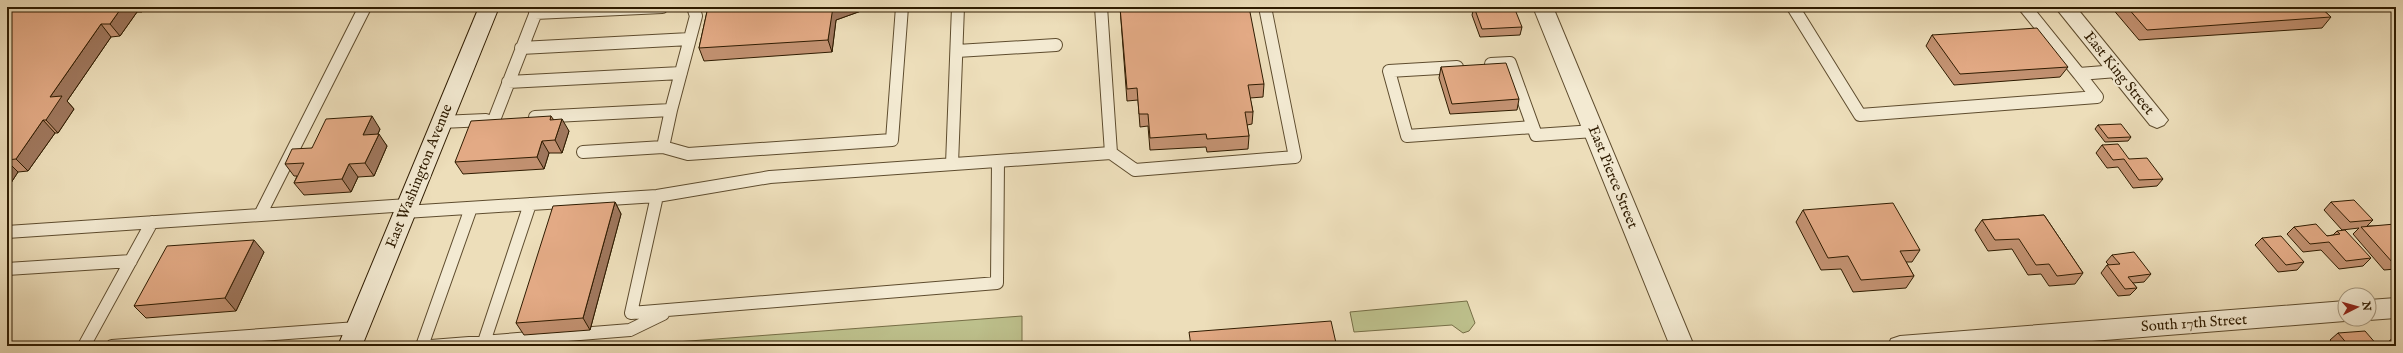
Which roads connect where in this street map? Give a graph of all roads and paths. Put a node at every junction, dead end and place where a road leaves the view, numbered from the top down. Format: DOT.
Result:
graph roads {
  1 [pos="365,7"];
  2 [pos="489,7"];
  3 [pos="662,7"];
  4 [pos="693,7"];
  5 [pos="902,7"];
  6 [pos="958,7"];
  7 [pos="1101,7"];
  8 [pos="1265,7"];
  9 [pos="1543,7"];
  10 [pos="1793,7"];
  11 [pos="2025,7"];
  12 [pos="2065,7"];
  13 [pos="536,10"];
  14 [pos="690,39"];
  15 [pos="1056,45"];
  16 [pos="521,48"];
  17 [pos="957,51"];
  18 [pos="2118,71"];
  19 [pos="681,73"];
  20 [pos="2079,74"];
  21 [pos="508,82"];
  22 [pos="671,110"];
  23 [pos="525,118"];
  24 [pos="509,119"];
  25 [pos="494,120"];
  26 [pos="2158,120"];
  27 [pos="442,122"];
  28 [pos="1533,127"];
  29 [pos="1594,131"];
  30 [pos="663,147"];
  31 [pos="583,152"];
  32 [pos="1111,153"];
  33 [pos="998,161"];
  34 [pos="952,164"];
  35 [pos="657,196"];
  36 [pos="530,204"];
  37 [pos="406,208"];
  38 [pos="470,208"];
  39 [pos="260,215"];
  40 [pos="152,222"];
  41 [pos="7,232"];
  42 [pos="131,261"];
  43 [pos="7,270"];
  44 [pos="2396,308"];
  45 [pos="2377,309"];
  46 [pos="671,310"];
  47 [pos="2337,313"];
  48 [pos="354,337"];
  49 [pos="484,342"];
  50 [pos="84,346"];
  51 [pos="112,346"];
  52 [pos="422,346"];
  53 [pos="431,346"];
  54 [pos="1682,346"];
  55 [pos="1900,346"];
  1 -- 39 [label="lane"];
  2 -- 27 [label="street, East Washington Avenue"];
  3 -- 13 [label="lane"];
  4 -- 14 [label="lane"];
  5 -- 30 [label="lane"];
  6 -- 17 [label="lane"];
  7 -- 32 [label="lane"];
  8 -- 32 [label="lane"];
  9 -- 29 [label="street, East Pierce Street"];
  10 -- 20 [label="lane"];
  11 -- 20 [label="lane"];
  12 -- 18 [label="street, East King Street"];
  13 -- 16 [label="lane"];
  14 -- 16 [label="lane"];
  14 -- 19 [label="lane"];
  15 -- 17 [label="lane"];
  16 -- 21 [label="lane"];
  17 -- 34 [label="lane"];
  18 -- 20 [label="lane"];
  18 -- 26 [label="street, East King Street"];
  19 -- 21 [label="lane"];
  19 -- 22 [label="lane"];
  21 -- 25 [label="lane"];
  22 -- 23 [label="lane"];
  22 -- 30 [label="lane"];
  24 -- 25 [label="lane"];
  25 -- 27 [label="lane"];
  27 -- 37 [label="street, East Washington Avenue"];
  28 -- 28 [label="lane"];
  28 -- 29 [label="lane"];
  29 -- 54 [label="street, East Pierce Street"];
  30 -- 31 [label="lane"];
  32 -- 33 [label="lane"];
  33 -- 34 [label="lane"];
  33 -- 46 [label="lane"];
  34 -- 35 [label="lane"];
  35 -- 36 [label="lane"];
  35 -- 46 [label="lane"];
  36 -- 38 [label="lane"];
  36 -- 49 [label="lane"];
  37 -- 38 [label="lane"];
  37 -- 39 [label="lane"];
  37 -- 48 [label="street, East Washington Avenue"];
  38 -- 52 [label="lane"];
  39 -- 40 [label="lane"];
  40 -- 41 [label="lane"];
  40 -- 42 [label="lane"];
  42 -- 43 [label="lane"];
  42 -- 50 [label="lane"];
  44 -- 45 [label="street"];
  46 -- 49 [label="lane"];
  47 -- 55 [label="street, South 17th Street"];
  48 -- 51 [label="lane"];
  49 -- 53 [label="lane"];
}
